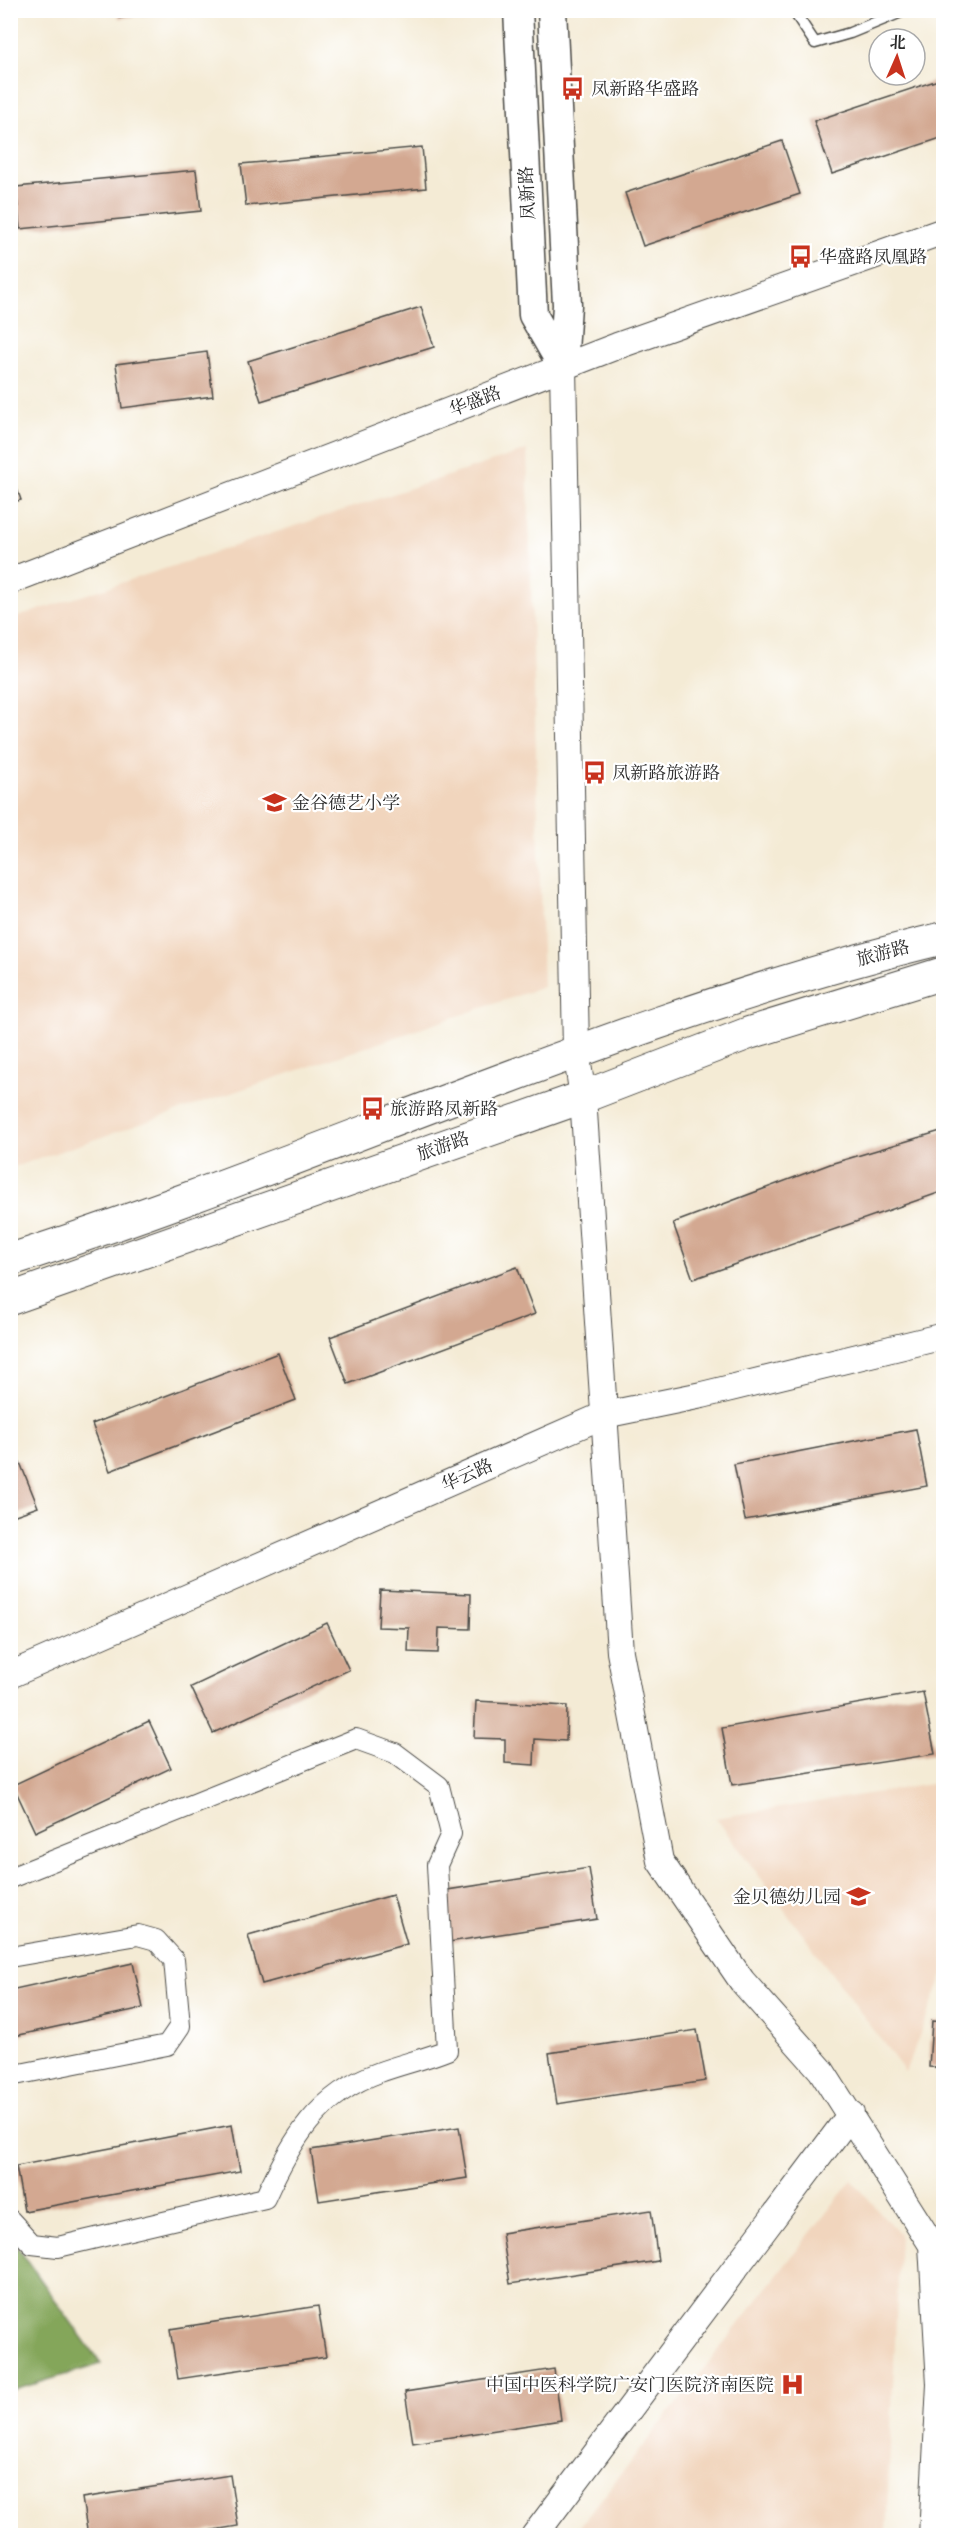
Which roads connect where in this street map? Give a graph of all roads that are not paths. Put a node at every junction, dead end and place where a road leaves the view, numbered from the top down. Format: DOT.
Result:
graph roads {
  1 [pos="518,10"];
  2 [pos="552,10"];
  3 [pos="793,10"];
  4 [pos="906,10"];
  5 [pos="944,231"];
  6 [pos="563,367"];
  7 [pos="10,581"];
  8 [pos="944,938"];
  9 [pos="944,973"];
  10 [pos="576,1051"];
  11 [pos="582,1097"];
  12 [pos="10,1260"];
  13 [pos="10,1299"];
  14 [pos="944,1336"];
  15 [pos="604,1415"];
  16 [pos="10,1675"];
  17 [pos="10,1878"];
  18 [pos="10,1957"];
  19 [pos="10,2076"];
  20 [pos="851,2114"];
  21 [pos="10,2220"];
  22 [pos="941,2424"];
  23 [pos="534,2535"];
  24 [pos="932,2535"];
  1 -- 6 [label="main road, 凤新路"];
  2 -- 6 [label="main road"];
  3 -- 4 [label="lane"];
  5 -- 6 [label="street, 华盛路"];
  6 -- 7 [label="street, 华盛路"];
  6 -- 10 [label="street"];
  8 -- 10 [label="main road, 旅游路"];
  9 -- 11 [label="main road, 旅游路"];
  10 -- 11 [label="street"];
  10 -- 12 [label="main road, 旅游路"];
  11 -- 13 [label="main road, 旅游路"];
  11 -- 15 [label="street"];
  14 -- 15 [label="street, 华云路"];
  15 -- 16 [label="street, 华云路"];
  15 -- 20 [label="street"];
  17 -- 21 [label="street"];
  18 -- 19 [label="street"];
  20 -- 22 [label="street"];
  20 -- 23 [label="street"];
  22 -- 24 [label="street"];
}
